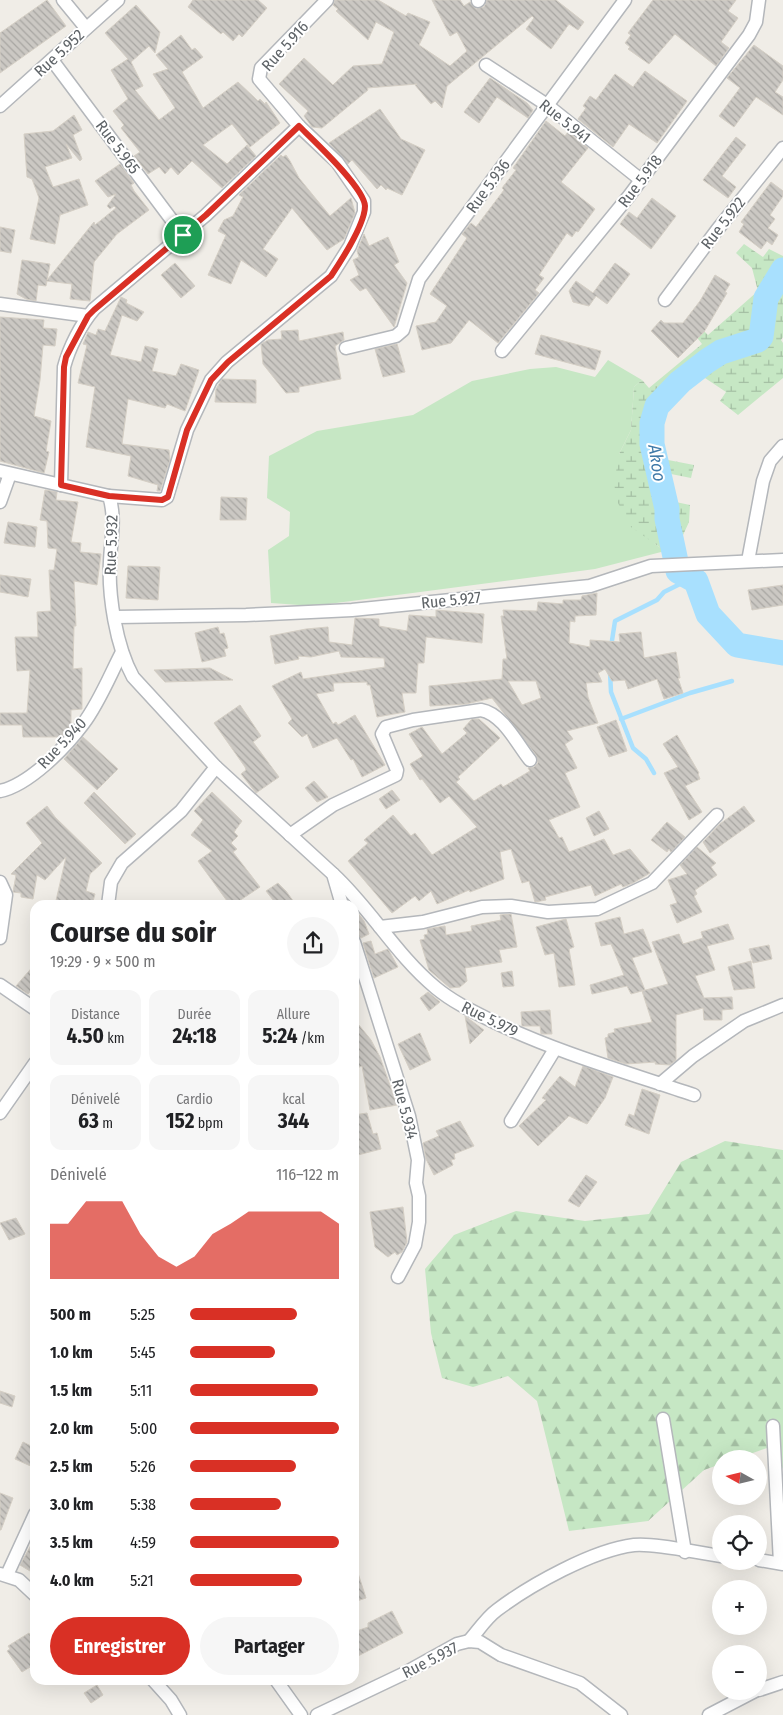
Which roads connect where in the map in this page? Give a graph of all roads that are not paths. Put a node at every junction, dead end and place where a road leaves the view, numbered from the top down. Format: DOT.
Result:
graph roads {
  1 [pos="62,0"];
  2 [pos="118,0"];
  3 [pos="327,0"];
  4 [pos="625,0"];
  5 [pos="759,0"];
  6 [pos="86,28"];
  7 [pos="52,60"];
  8 [pos="486,65"];
  9 [pos="547,105"];
  10 [pos="0,106"];
  11 [pos="299,126"];
  12 [pos="783,148"];
  13 [pos="641,180"];
  14 [pos="183,235"];
  15 [pos="665,300"];
  16 [pos="0,304"];
  17 [pos="88,316"];
  18 [pos="346,348"];
  19 [pos="502,351"];
  20 [pos="783,446"];
  21 [pos="5,473"];
  22 [pos="61,485"];
  23 [pos="109,496"];
  24 [pos="0,502"];
  25 [pos="783,560"];
  26 [pos="748,561"];
  27 [pos="116,617"];
  28 [pos="122,652"];
  29 [pos="530,760"];
  30 [pos="216,767"];
  31 [pos="0,791"];
  32 [pos="717,815"];
  33 [pos="290,835"];
  34 [pos="333,874"];
  35 [pos="0,882"];
  36 [pos="109,900"];
  37 [pos="341,900"];
  38 [pos="359,900"];
  39 [pos="359,900"];
  40 [pos="380,927"];
  41 [pos="0,938"];
  42 [pos="359,958"];
  43 [pos="0,985"];
  44 [pos="783,1004"];
  45 [pos="30,1006"];
  46 [pos="555,1049"];
  47 [pos="30,1070"];
  48 [pos="660,1084"];
  49 [pos="694,1095"];
  50 [pos="0,1113"];
  51 [pos="510,1121"];
  52 [pos="398,1277"];
  53 [pos="663,1419"];
  54 [pos="773,1426"];
  55 [pos="780,1500"];
  56 [pos="30,1524"];
  57 [pos="685,1552"];
  58 [pos="712,1555"];
  59 [pos="767,1561"];
  60 [pos="782,1564"];
  61 [pos="4,1575"];
  62 [pos="30,1590"];
  63 [pos="469,1641"];
  64 [pos="783,1682"];
  65 [pos="158,1685"];
  66 [pos="280,1685"];
  67 [pos="767,1687"];
  68 [pos="737,1700"];
  69 [pos="180,1715"];
  70 [pos="301,1715"];
  71 [pos="317,1715"];
  72 [pos="621,1715"];
  73 [pos="708,1715"];
  1 -- 6 [label="street"];
  2 -- 6 [label="street, Rue 5.952"];
  3 -- 11 [label="street, Rue 5.916"];
  4 -- 9 [label="street, Rue 5.936"];
  5 -- 13 [label="street, Rue 5.918"];
  6 -- 7 [label="street, Rue 5.952"];
  7 -- 10 [label="street, Rue 5.952"];
  7 -- 14 [label="street, Rue 5.965"];
  8 -- 9 [label="street, Rue 5.941"];
  9 -- 13 [label="street, Rue 5.941"];
  9 -- 18 [label="street, Rue 5.936"];
  11 -- 14 [label="street"];
  11 -- 23 [label="street, Rue 5.916"];
  12 -- 15 [label="street, Rue 5.922"];
  13 -- 19 [label="street, Rue 5.918"];
  14 -- 17 [label="street"];
  16 -- 17 [label="street"];
  17 -- 22 [label="street"];
  20 -- 26 [label="street"];
  21 -- 22 [label="street, Rue 5.932"];
  21 -- 24 [label="street"];
  22 -- 23 [label="street, Rue 5.932"];
  23 -- 27 [label="street, Rue 5.932"];
  25 -- 26 [label="street, Rue 5.927"];
  26 -- 27 [label="street, Rue 5.927"];
  27 -- 28 [label="street, Rue 5.932"];
  28 -- 30 [label="street, Rue 5.932"];
  28 -- 31 [label="street, Rue 5.940"];
  29 -- 33 [label="street"];
  30 -- 33 [label="street"];
  30 -- 36 [label="street"];
  32 -- 40 [label="street"];
  33 -- 34 [label="street"];
  34 -- 37 [label="street"];
  34 -- 38 [label="street, Rue 5.979"];
  35 -- 41 [label="street"];
  39 -- 40 [label="street, Rue 5.979"];
  40 -- 46 [label="street, Rue 5.979"];
  42 -- 52 [label="street, Rue 5.934"];
  43 -- 45 [label="street"];
  44 -- 48 [label="street"];
  46 -- 48 [label="street, Rue 5.979"];
  46 -- 51 [label="street"];
  47 -- 50 [label="street"];
  48 -- 49 [label="street, Rue 5.979"];
  53 -- 57 [label="street"];
  54 -- 55 [label="street"];
  55 -- 60 [label="street"];
  56 -- 61 [label="street"];
  57 -- 58 [label="street"];
  57 -- 63 [label="street"];
  59 -- 60 [label="street"];
  61 -- 62 [label="street"];
  63 -- 71 [label="street, Rue 5.937"];
  63 -- 72 [label="street, Rue 5.937"];
  64 -- 67 [label="street"];
  65 -- 69 [label="street"];
  66 -- 70 [label="street"];
  68 -- 73 [label="street"];
}
